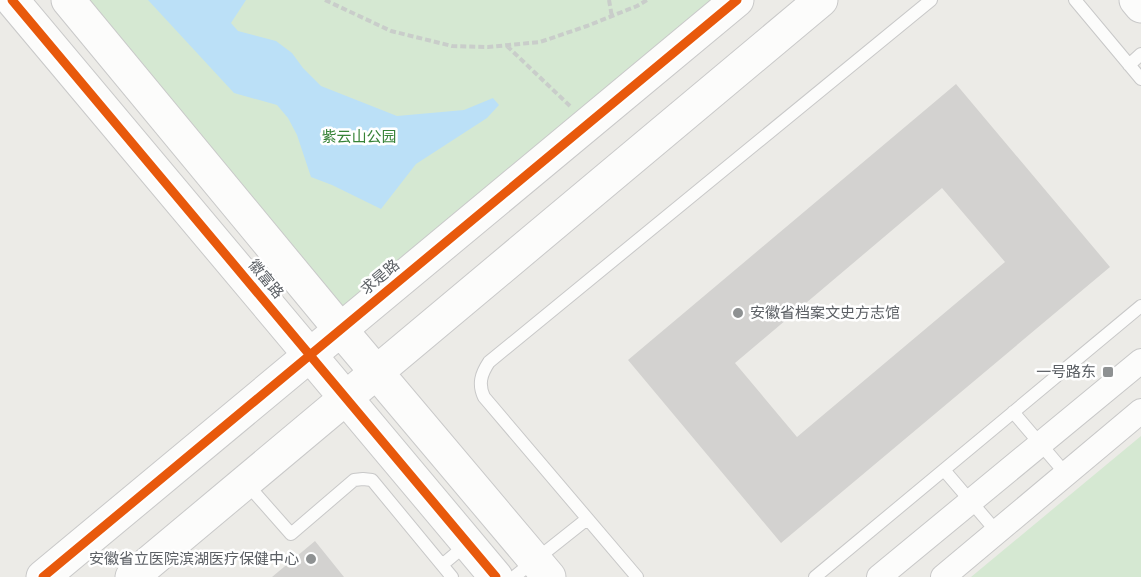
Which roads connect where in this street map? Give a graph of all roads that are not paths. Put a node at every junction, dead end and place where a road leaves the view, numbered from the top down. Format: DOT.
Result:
graph roads {
  1 [pos="12,0"];
  2 [pos="68,0"];
  3 [pos="737,0"];
  4 [pos="821,0"];
  5 [pos="932,0"];
  6 [pos="1075,0"];
  7 [pos="1136,0"];
  8 [pos="1141,6"];
  9 [pos="1141,54"];
  10 [pos="1129,64"];
  11 [pos="1141,79"];
  12 [pos="1141,306"];
  13 [pos="340,329"];
  14 [pos="310,355"];
  15 [pos="1141,361"];
  16 [pos="376,372"];
  17 [pos="346,398"];
  18 [pos="1141,411"];
  19 [pos="1013,412"];
  20 [pos="1040,444"];
  21 [pos="944,470"];
  22 [pos="1066,474"];
  23 [pos="245,482"];
  24 [pos="971,501"];
  25 [pos="587,519"];
  26 [pos="997,532"];
  27 [pos="468,544"];
  28 [pos="442,565"];
  29 [pos="533,572"];
  30 [pos="43,577"];
  31 [pos="132,577"];
  32 [pos="452,577"];
  33 [pos="496,577"];
  34 [pos="637,577"];
  35 [pos="815,577"];
  36 [pos="879,577"];
  37 [pos="943,577"];
  1 -- 14 [label="street, 徽富路"];
  2 -- 13 [label="street, 徽富路"];
  3 -- 13 [label="street, 求是路"];
  4 -- 16 [label="street"];
  5 -- 25 [label="lane"];
  6 -- 10 [label="lane"];
  7 -- 8 [label="street"];
  9 -- 10 [label="lane"];
  10 -- 11 [label="lane"];
  12 -- 19 [label="lane"];
  13 -- 14 [label="street, 求是路"];
  13 -- 16 [label="street, 徽富路"];
  14 -- 17 [label="street, 徽富路"];
  14 -- 30 [label="street, 求是路"];
  15 -- 20 [label="street"];
  16 -- 17 [label="street"];
  16 -- 29 [label="street, 徽富路"];
  17 -- 23 [label="street"];
  17 -- 27 [label="street, 徽富路"];
  18 -- 22 [label="street"];
  19 -- 20 [label="lane"];
  19 -- 21 [label="lane"];
  20 -- 22 [label="lane"];
  20 -- 24 [label="street"];
  21 -- 24 [label="lane"];
  21 -- 35 [label="lane"];
  22 -- 26 [label="street"];
  23 -- 28 [label="lane"];
  23 -- 31 [label="street"];
  24 -- 26 [label="lane"];
  24 -- 36 [label="street"];
  25 -- 29 [label="lane"];
  25 -- 34 [label="lane"];
  26 -- 37 [label="street"];
  27 -- 28 [label="lane"];
  27 -- 33 [label="street, 徽富路"];
  28 -- 32 [label="lane"];
}
